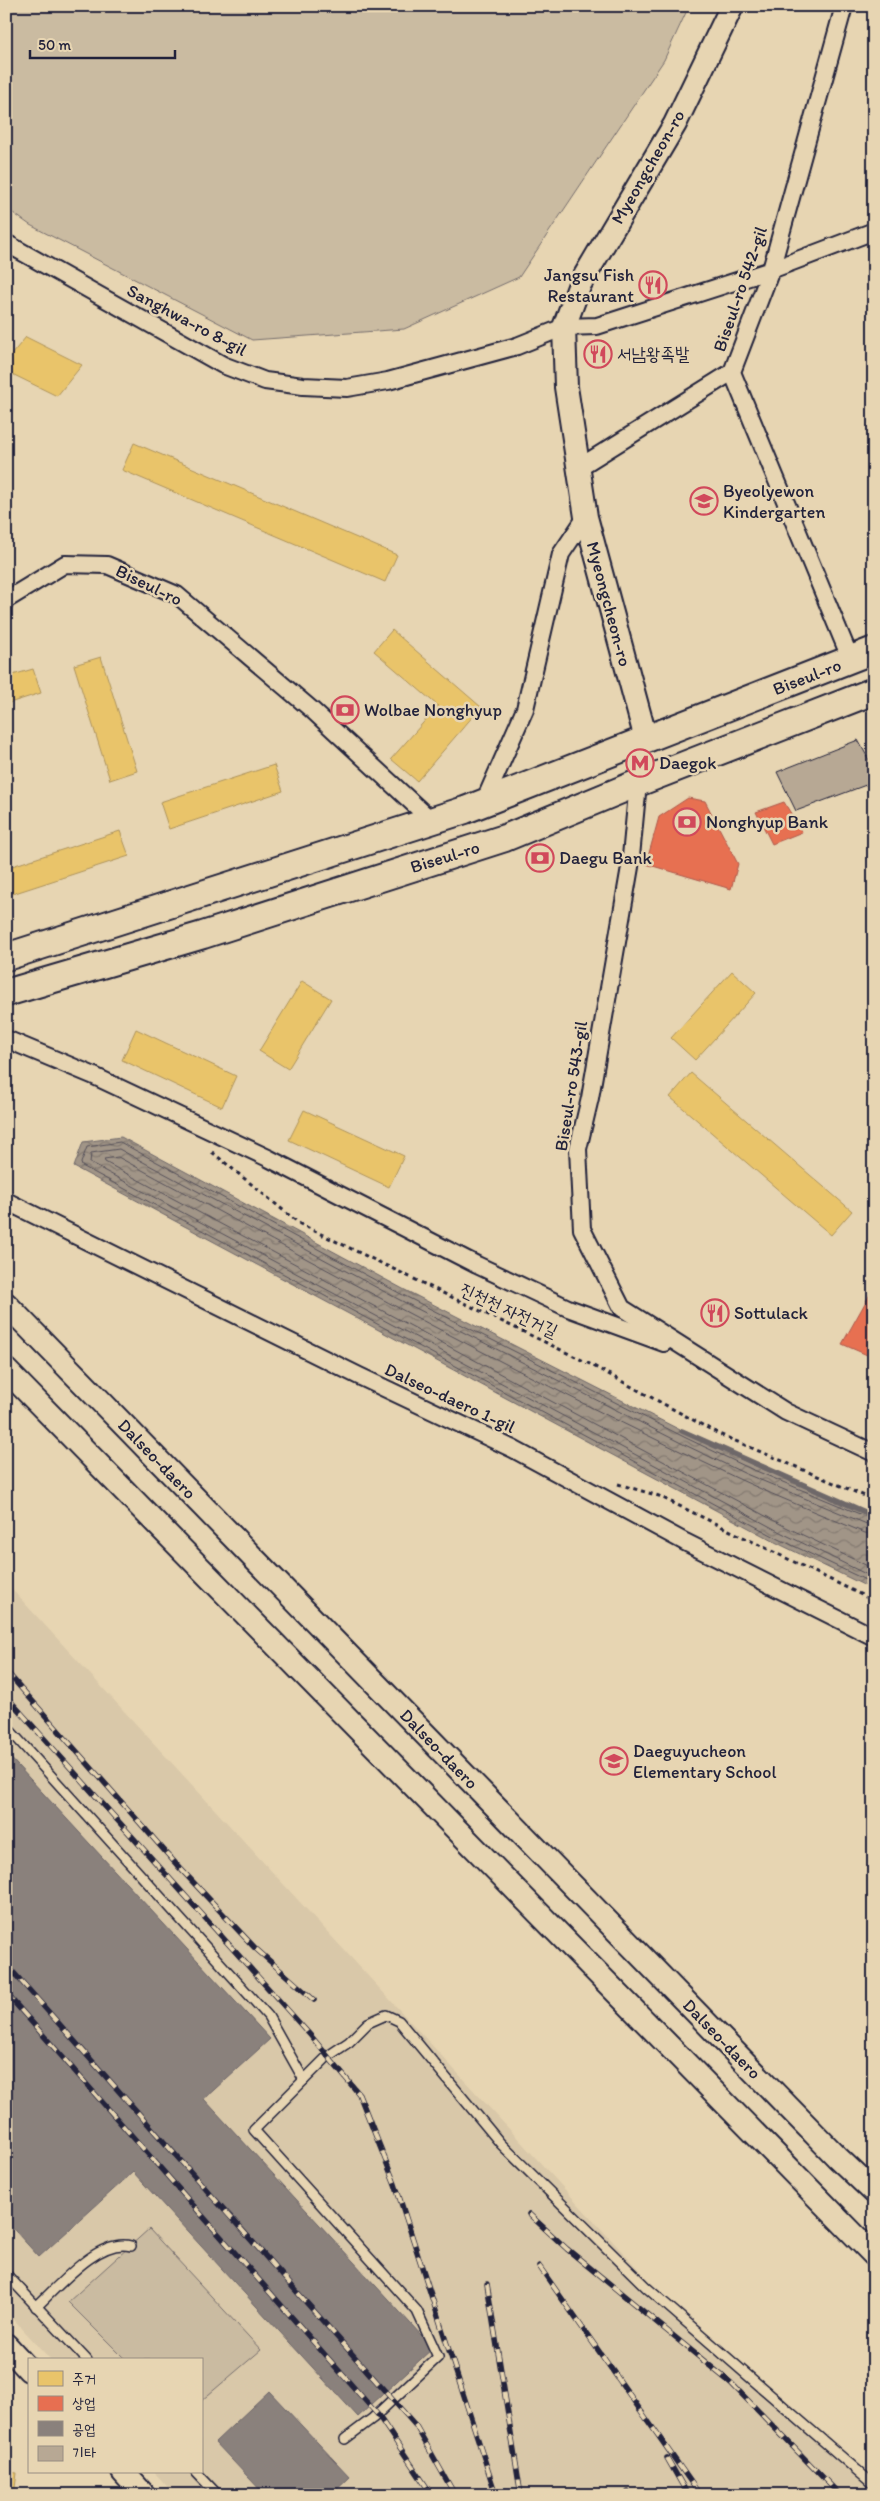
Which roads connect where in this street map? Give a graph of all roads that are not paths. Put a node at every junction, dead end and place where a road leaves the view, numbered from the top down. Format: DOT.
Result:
graph roads {
  1 [pos="732,6"];
  2 [pos="844,6"];
  3 [pos="874,231"];
  4 [pos="6,243"];
  5 [pos="771,270"];
  6 [pos="564,327"];
  7 [pos="732,372"];
  8 [pos="578,468"];
  9 [pos="586,517"];
  10 [pos="6,600"];
  11 [pos="862,655"];
  12 [pos="874,691"];
  13 [pos="646,739"];
  14 [pos="638,783"];
  15 [pos="484,802"];
  16 [pos="431,820"];
  17 [pos="6,957"];
  18 [pos="35,984"];
  19 [pos="6,993"];
  20 [pos="6,1008"];
  21 [pos="6,1039"];
  22 [pos="6,1201"];
  23 [pos="6,1304"];
  24 [pos="703,1359"];
  25 [pos="6,1370"];
  26 [pos="874,1453"];
  27 [pos="874,1637"];
  28 [pos="6,1726"];
  29 [pos="304,2080"];
  30 [pos="874,2192"];
  31 [pos="131,2246"];
  32 [pos="874,2256"];
  33 [pos="6,2274"];
  34 [pos="36,2307"];
  35 [pos="6,2346"];
  36 [pos="85,2358"];
  37 [pos="28,2369"];
  38 [pos="345,2439"];
  39 [pos="125,2474"];
  40 [pos="198,2474"];
  41 [pos="874,2485"];
  42 [pos="144,2495"];
  43 [pos="218,2495"];
  1 -- 6 [label="main road, Myeongcheon-ro"];
  2 -- 5 [label="street, Biseul-ro 542-gil"];
  3 -- 5 [label="street"];
  4 -- 6 [label="street, Sanghwa-ro 8-gil"];
  5 -- 6 [label="street"];
  5 -- 7 [label="street, Biseul-ro 542-gil"];
  6 -- 8 [label="main road, Myeongcheon-ro"];
  7 -- 8 [label="street"];
  7 -- 11 [label="street, Biseul-ro 542-gil"];
  8 -- 9 [label="main road, Myeongcheon-ro"];
  9 -- 13 [label="main road, Myeongcheon-ro"];
  9 -- 15 [label="street"];
  10 -- 16 [label="street, Biseul-ro"];
  11 -- 13 [label="main road, Biseul-ro"];
  12 -- 14 [label="main road, Biseul-ro"];
  13 -- 15 [label="main road, Biseul-ro"];
  14 -- 18 [label="main road, Biseul-ro"];
  14 -- 24 [label="street, Biseul-ro 543-gil"];
  15 -- 16 [label="main road, Biseul-ro"];
  16 -- 17 [label="main road, Biseul-ro"];
  18 -- 19 [label="main road, Biseul-ro"];
  18 -- 20 [label="main road"];
  21 -- 24 [label="street"];
  22 -- 27 [label="street, Dalseo-daero 1-gil"];
  23 -- 30 [label="main road, Dalseo-daero"];
  24 -- 26 [label="street, Biseul-ro 543-gil"];
  25 -- 32 [label="main road"];
  28 -- 29 [label="lane"];
  29 -- 38 [label="lane"];
  29 -- 41 [label="lane"];
  31 -- 34 [label="lane"];
  33 -- 34 [label="lane"];
  34 -- 36 [label="lane"];
  35 -- 37 [label="main road"];
  39 -- 42 [label="main road"];
  40 -- 43 [label="lane"];
}
